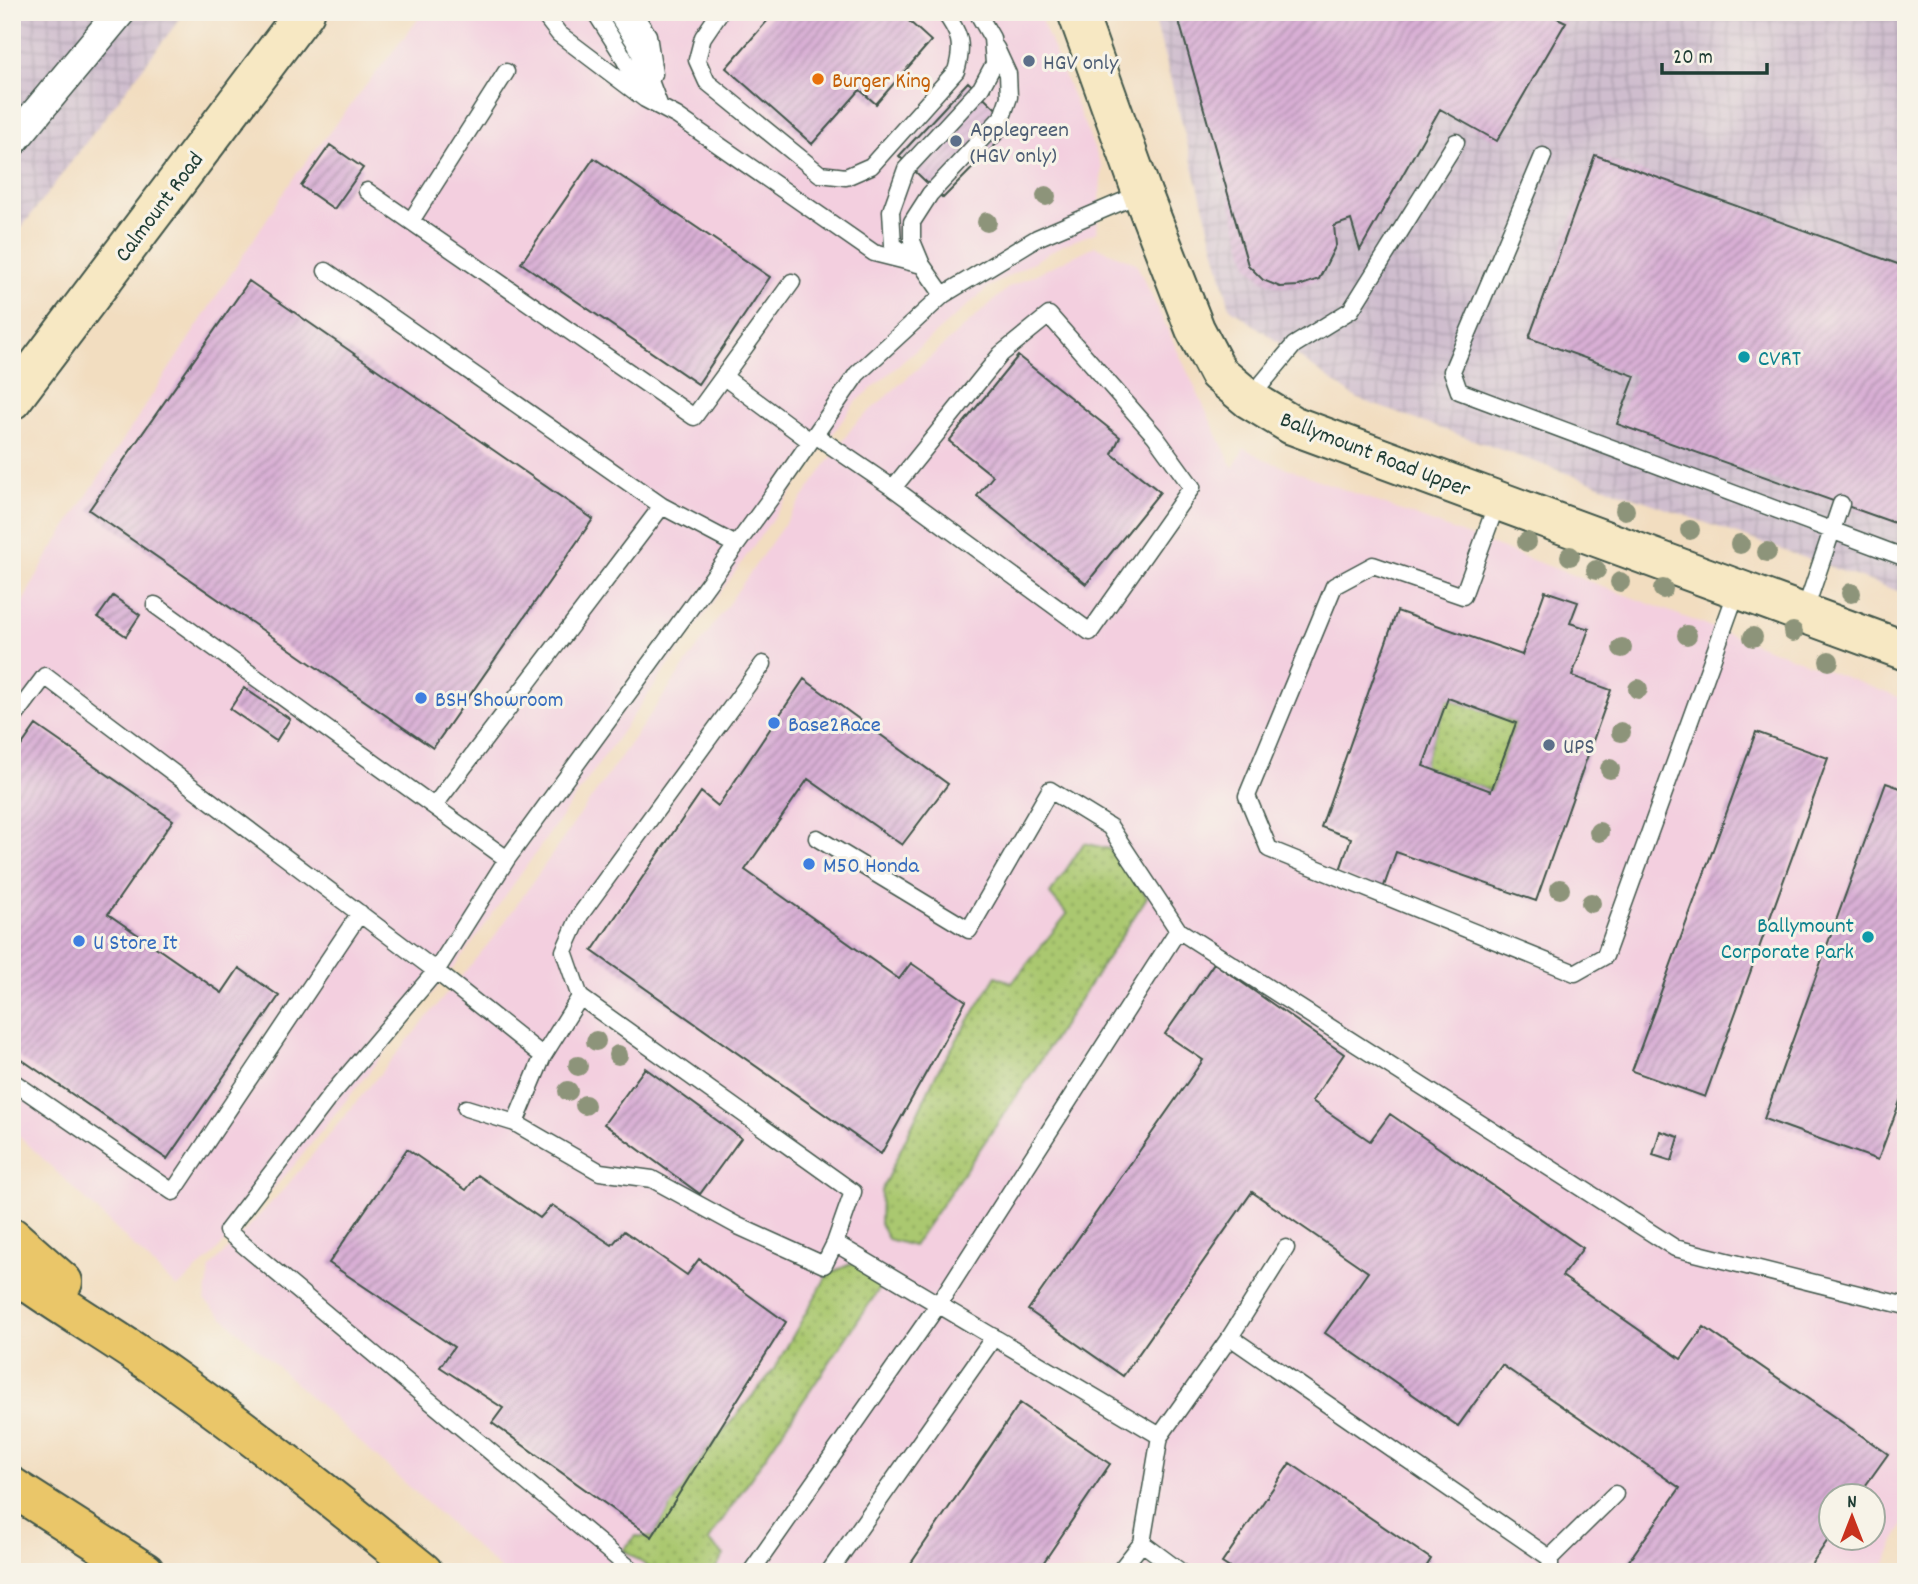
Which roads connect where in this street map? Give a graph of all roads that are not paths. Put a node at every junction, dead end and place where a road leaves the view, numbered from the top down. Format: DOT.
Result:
graph roads {
  1 [pos="120,12"];
  2 [pos="305,12"];
  3 [pos="542,12"];
  4 [pos="595,12"];
  5 [pos="615,12"];
  6 [pos="633,12"];
  7 [pos="720,12"];
  8 [pos="944,12"];
  9 [pos="977,12"];
  10 [pos="1077,12"];
  11 [pos="992,38"];
  12 [pos="506,72"];
  13 [pos="653,103"];
  14 [pos="12,142"];
  15 [pos="1456,142"];
  16 [pos="1543,156"];
  17 [pos="368,191"];
  18 [pos="1142,193"];
  19 [pos="411,221"];
  20 [pos="922,265"];
  21 [pos="326,271"];
  22 [pos="792,282"];
  23 [pos="943,295"];
  24 [pos="724,377"];
  25 [pos="1250,399"];
  26 [pos="12,400"];
  27 [pos="813,438"];
  28 [pos="892,488"];
  29 [pos="1499,500"];
  30 [pos="1841,504"];
  31 [pos="662,506"];
  32 [pos="1832,531"];
  33 [pos="736,545"];
  34 [pos="1906,558"];
  35 [pos="1738,588"];
  36 [pos="155,605"];
  37 [pos="1804,613"];
  38 [pos="1906,651"];
  39 [pos="763,664"];
  40 [pos="12,720"];
  41 [pos="434,806"];
  42 [pos="817,838"];
  43 [pos="507,859"];
  44 [pos="360,913"];
  45 [pos="1178,930"];
  46 [pos="436,971"];
  47 [pos="580,997"];
  48 [pos="543,1056"];
  49 [pos="12,1081"];
  50 [pos="466,1108"];
  51 [pos="515,1123"];
  52 [pos="12,1237"];
  53 [pos="835,1244"];
  54 [pos="1286,1248"];
  55 [pos="12,1271"];
  56 [pos="938,1305"];
  57 [pos="1906,1306"];
  58 [pos="994,1338"];
  59 [pos="1230,1338"];
  60 [pos="170,1376"];
  61 [pos="1160,1436"];
  62 [pos="12,1487"];
  63 [pos="1615,1494"];
  64 [pos="1142,1543"];
  65 [pos="1550,1565"];
  66 [pos="145,1572"];
  67 [pos="424,1572"];
  68 [pos="634,1572"];
  69 [pos="751,1572"];
  70 [pos="829,1572"];
  71 [pos="1119,1572"];
  72 [pos="1181,1572"];
  1 -- 14 [label="street"];
  2 -- 26 [label="street, Calmount Road"];
  3 -- 13 [label="lane"];
  4 -- 13 [label="lane"];
  5 -- 13 [label="lane"];
  6 -- 13 [label="lane"];
  7 -- 8 [label="lane"];
  9 -- 11 [label="lane"];
  10 -- 18 [label="street, Ballymount Road Upper"];
  11 -- 20 [label="lane"];
  11 -- 20 [label="lane"];
  12 -- 19 [label="lane"];
  13 -- 20 [label="lane"];
  15 -- 25 [label="lane"];
  16 -- 32 [label="lane"];
  17 -- 19 [label="lane"];
  18 -- 23 [label="lane"];
  18 -- 25 [label="street, Ballymount Road Upper"];
  19 -- 24 [label="lane"];
  20 -- 23 [label="lane"];
  21 -- 31 [label="lane"];
  22 -- 24 [label="lane"];
  23 -- 27 [label="lane"];
  24 -- 27 [label="lane"];
  25 -- 29 [label="street, Ballymount Road Upper"];
  27 -- 28 [label="lane"];
  27 -- 33 [label="lane"];
  28 -- 28 [label="lane"];
  29 -- 35 [label="street, Ballymount Road Upper"];
  29 -- 35 [label="lane"];
  30 -- 32 [label="lane"];
  31 -- 33 [label="lane"];
  31 -- 41 [label="lane"];
  32 -- 34 [label="lane"];
  32 -- 37 [label="lane"];
  33 -- 43 [label="lane"];
  35 -- 37 [label="street, Ballymount Road Upper"];
  36 -- 41 [label="lane"];
  37 -- 38 [label="street, Ballymount Road Upper"];
  39 -- 47 [label="lane"];
  40 -- 44 [label="lane"];
  41 -- 43 [label="lane"];
  42 -- 45 [label="lane"];
  43 -- 46 [label="lane"];
  44 -- 46 [label="lane"];
  44 -- 49 [label="lane"];
  45 -- 56 [label="lane"];
  45 -- 57 [label="lane"];
  46 -- 48 [label="lane"];
  46 -- 68 [label="lane"];
  47 -- 48 [label="lane"];
  47 -- 53 [label="lane"];
  48 -- 51 [label="lane"];
  50 -- 51 [label="lane"];
  51 -- 53 [label="lane"];
  52 -- 60 [label="highway"];
  53 -- 56 [label="lane"];
  54 -- 59 [label="lane"];
  55 -- 60 [label="highway"];
  56 -- 58 [label="lane"];
  56 -- 69 [label="lane"];
  58 -- 61 [label="lane"];
  58 -- 70 [label="lane"];
  59 -- 61 [label="lane"];
  59 -- 65 [label="lane"];
  60 -- 67 [label="highway"];
  61 -- 64 [label="lane"];
  62 -- 66 [label="highway"];
  63 -- 65 [label="lane"];
  64 -- 71 [label="lane"];
  64 -- 72 [label="lane"];
}
